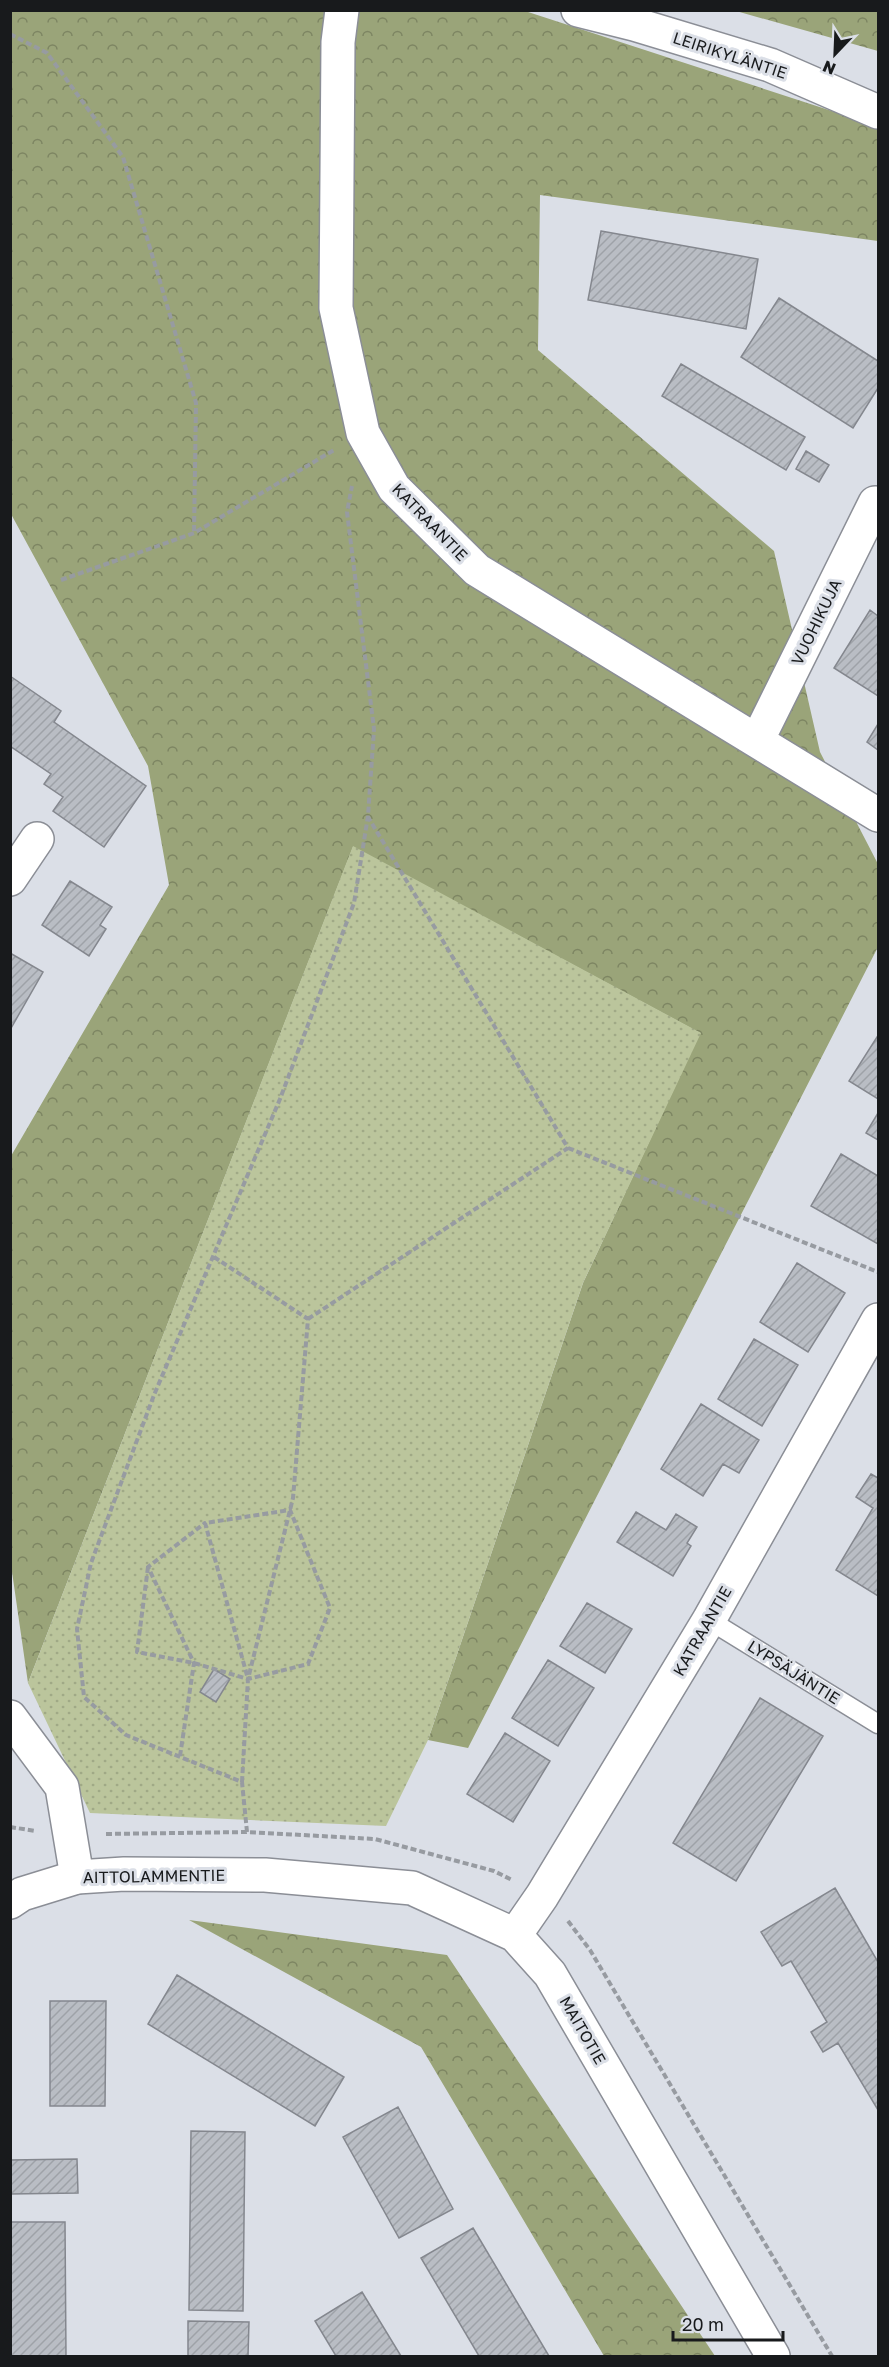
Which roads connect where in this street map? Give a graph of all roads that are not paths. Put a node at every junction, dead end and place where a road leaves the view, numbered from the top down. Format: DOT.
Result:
graph roads {
  1 [pos="342,10"];
  2 [pos="578,10"];
  3 [pos="879,112"];
  4 [pos="875,502"];
  5 [pos="758,741"];
  6 [pos="879,815"];
  7 [pos="37,838"];
  8 [pos="10,879"];
  9 [pos="879,1320"];
  10 [pos="709,1620"];
  11 [pos="10,1717"];
  12 [pos="879,1724"];
  13 [pos="266,1875"];
  14 [pos="77,1877"];
  15 [pos="10,1902"];
  16 [pos="516,1935"];
  17 [pos="773,2356"];
  1 -- 5 [label="street, KATRAANTIE"];
  2 -- 3 [label="street, LEIRIKYLÄNTIE"];
  4 -- 5 [label="street, VUOHIKUJA"];
  5 -- 6 [label="street, KATRAANTIE"];
  7 -- 8 [label="street"];
  9 -- 10 [label="street, KATRAANTIE"];
  10 -- 12 [label="lane, LYPSÄJÄNTIE"];
  10 -- 16 [label="street, KATRAANTIE"];
  11 -- 14 [label="street"];
  13 -- 14 [label="street, AITTOLAMMENTIE"];
  13 -- 16 [label="street, MAITOTIE"];
  14 -- 15 [label="street, AITTOLAMMENTIE"];
  16 -- 17 [label="street, MAITOTIE"];
}
